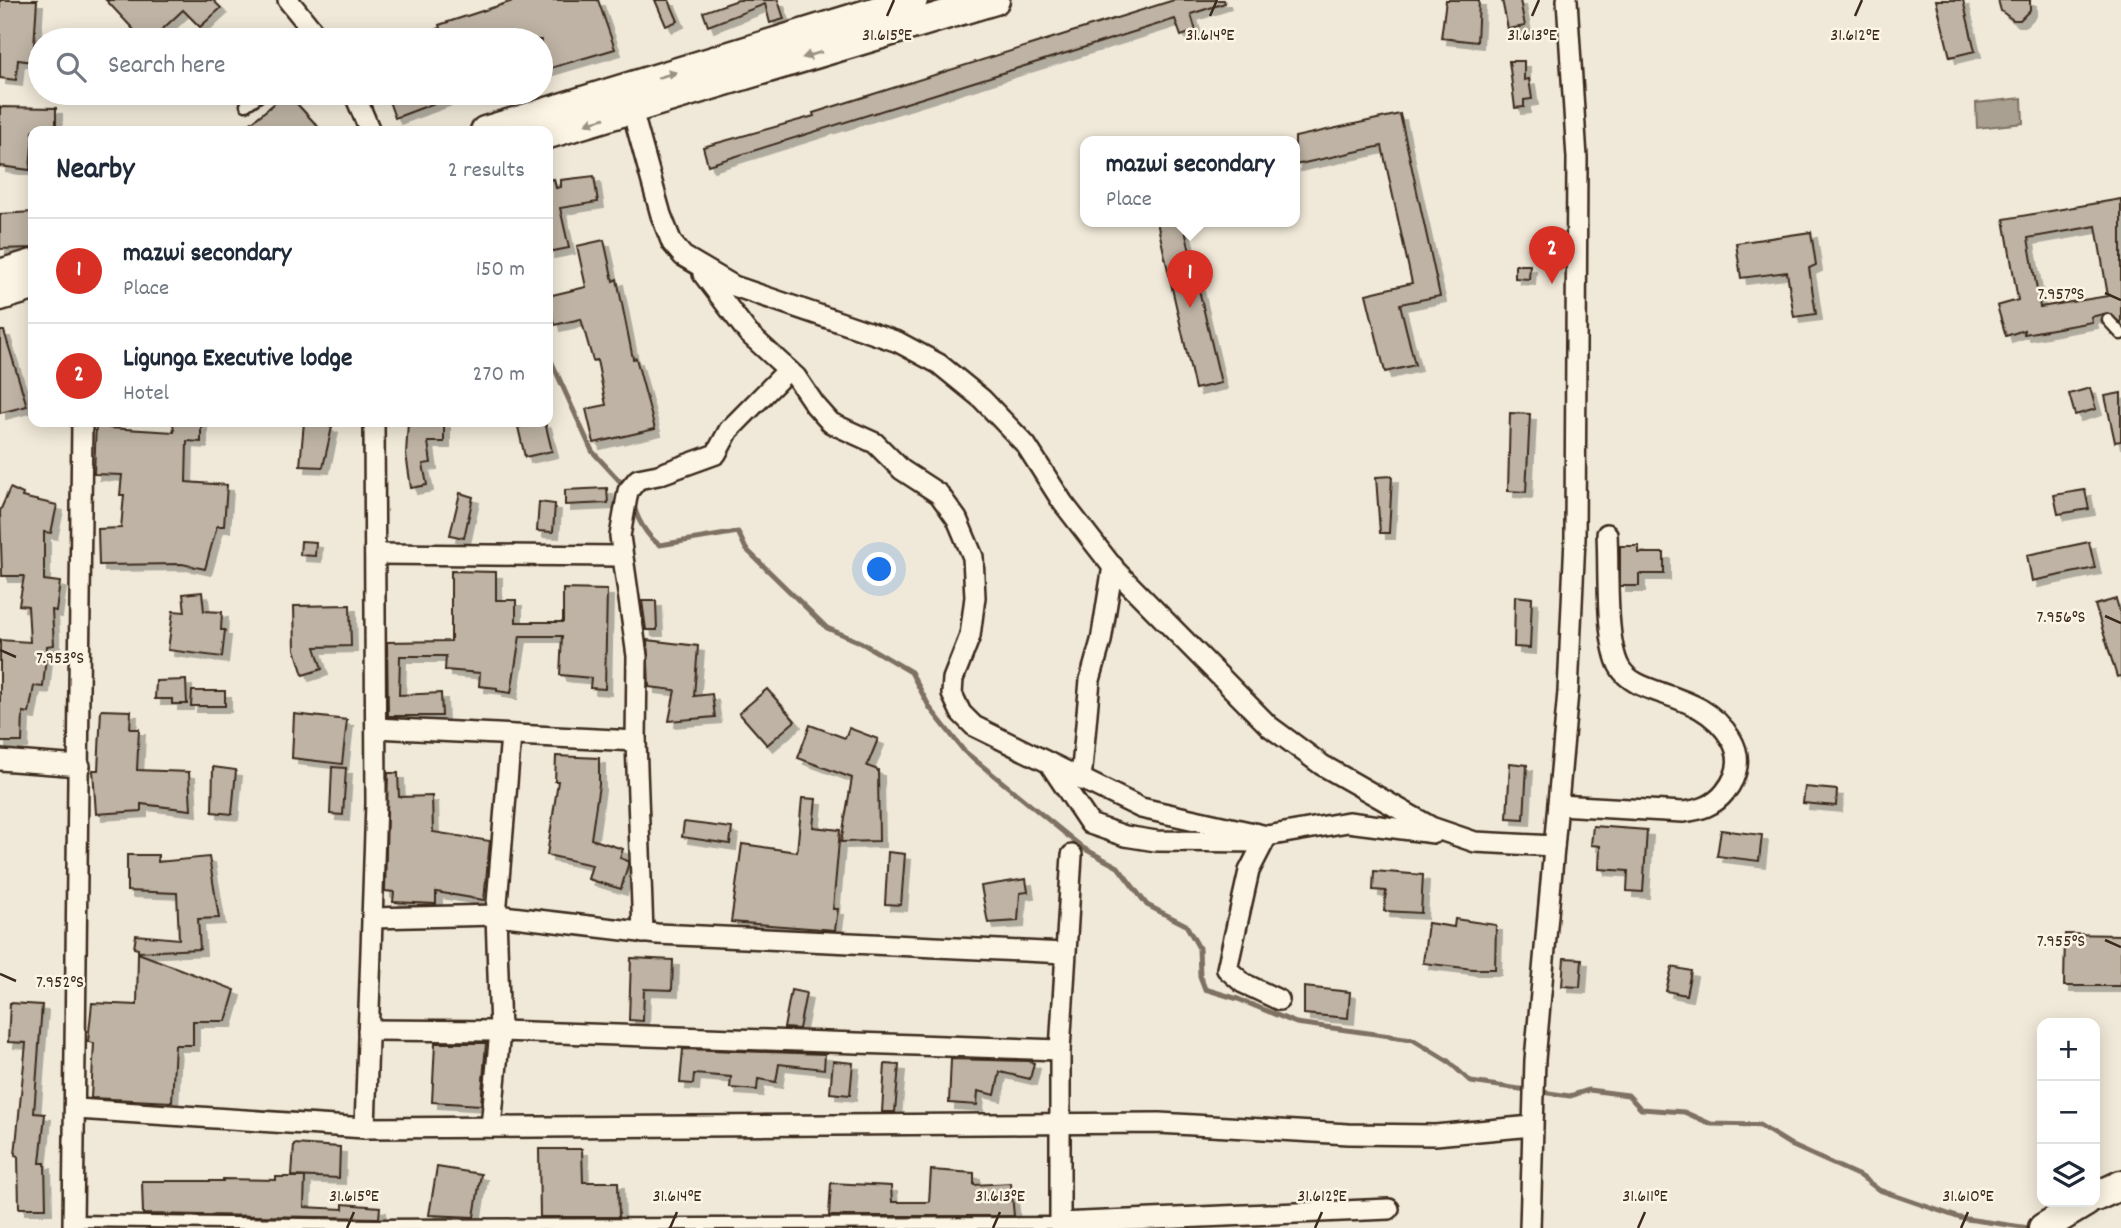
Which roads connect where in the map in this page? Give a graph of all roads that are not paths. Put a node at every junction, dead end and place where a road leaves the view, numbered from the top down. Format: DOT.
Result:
graph roads {
  1 [pos="288,0"];
  2 [pos="913,0"];
  3 [pos="995,0"];
  4 [pos="1567,0"];
  5 [pos="310,28"];
  6 [pos="359,105"];
  7 [pos="632,110"];
  8 [pos="368,126"];
  9 [pos="501,126"];
  10 [pos="553,133"];
  11 [pos="697,265"];
  12 [pos="28,266"];
  13 [pos="0,274"];
  14 [pos="28,288"];
  15 [pos="0,296"];
  16 [pos="2108,320"];
  17 [pos="2121,334"];
  18 [pos="788,370"];
  19 [pos="82,427"];
  20 [pos="374,427"];
  21 [pos="1607,534"];
  22 [pos="375,554"];
  23 [pos="622,556"];
  24 [pos="1113,566"];
  25 [pos="376,728"];
  26 [pos="511,735"];
  27 [pos="636,741"];
  28 [pos="0,760"];
  29 [pos="1048,762"];
  30 [pos="80,766"];
  31 [pos="1081,780"];
  32 [pos="1558,805"];
  33 [pos="1456,836"];
  34 [pos="1266,839"];
  35 [pos="1554,846"];
  36 [pos="1072,855"];
  37 [pos="496,915"];
  38 [pos="372,918"];
  39 [pos="643,933"];
  40 [pos="1065,953"];
  41 [pos="1279,1000"];
  42 [pos="369,1030"];
  43 [pos="500,1031"];
  44 [pos="1060,1050"];
  45 [pos="77,1109"];
  46 [pos="1060,1125"];
  47 [pos="1532,1126"];
  48 [pos="491,1127"];
  49 [pos="365,1128"];
  50 [pos="2121,1185"];
  51 [pos="2100,1195"];
  52 [pos="2078,1207"];
  53 [pos="1389,1209"];
  54 [pos="73,1225"];
  55 [pos="1059,1226"];
  56 [pos="2046,1226"];
  57 [pos="1530,1228"];
  1 -- 5 [label="street"];
  9 -- 2 [label="main road, one-way"];
  3 -- 7 [label="main road, one-way"];
  4 -- 32 [label="street"];
  6 -- 8 [label="street"];
  7 -- 10 [label="main road, one-way"];
  7 -- 11 [label="street"];
  11 -- 18 [label="street"];
  11 -- 24 [label="street"];
  12 -- 13 [label="main road"];
  14 -- 15 [label="main road"];
  16 -- 17 [label="lane"];
  18 -- 23 [label="street"];
  18 -- 29 [label="street"];
  19 -- 30 [label="street"];
  20 -- 22 [label="street"];
  21 -- 32 [label="street"];
  22 -- 23 [label="street"];
  22 -- 25 [label="street"];
  23 -- 27 [label="street"];
  24 -- 31 [label="street"];
  24 -- 33 [label="street"];
  25 -- 26 [label="street"];
  25 -- 38 [label="street"];
  26 -- 27 [label="street"];
  26 -- 37 [label="street"];
  27 -- 39 [label="street"];
  28 -- 30 [label="street"];
  29 -- 31 [label="street"];
  29 -- 34 [label="street"];
  30 -- 45 [label="street"];
  31 -- 34 [label="street"];
  32 -- 35 [label="street"];
  33 -- 34 [label="street"];
  33 -- 35 [label="street"];
  34 -- 41 [label="street"];
  35 -- 47 [label="street"];
  36 -- 40 [label="street"];
  37 -- 38 [label="street"];
  37 -- 39 [label="street"];
  37 -- 43 [label="street"];
  38 -- 42 [label="street"];
  39 -- 40 [label="street"];
  40 -- 44 [label="street"];
  42 -- 43 [label="street"];
  42 -- 49 [label="street"];
  43 -- 44 [label="street"];
  43 -- 48 [label="street"];
  44 -- 46 [label="street"];
  45 -- 49 [label="street"];
  45 -- 54 [label="street"];
  46 -- 47 [label="street"];
  46 -- 48 [label="street"];
  46 -- 55 [label="street"];
  47 -- 57 [label="street"];
  48 -- 49 [label="street"];
  50 -- 51 [label="main road"];
  52 -- 56 [label="main road"];
  53 -- 55 [label="street"];
  54 -- 55 [label="lane"];
}
